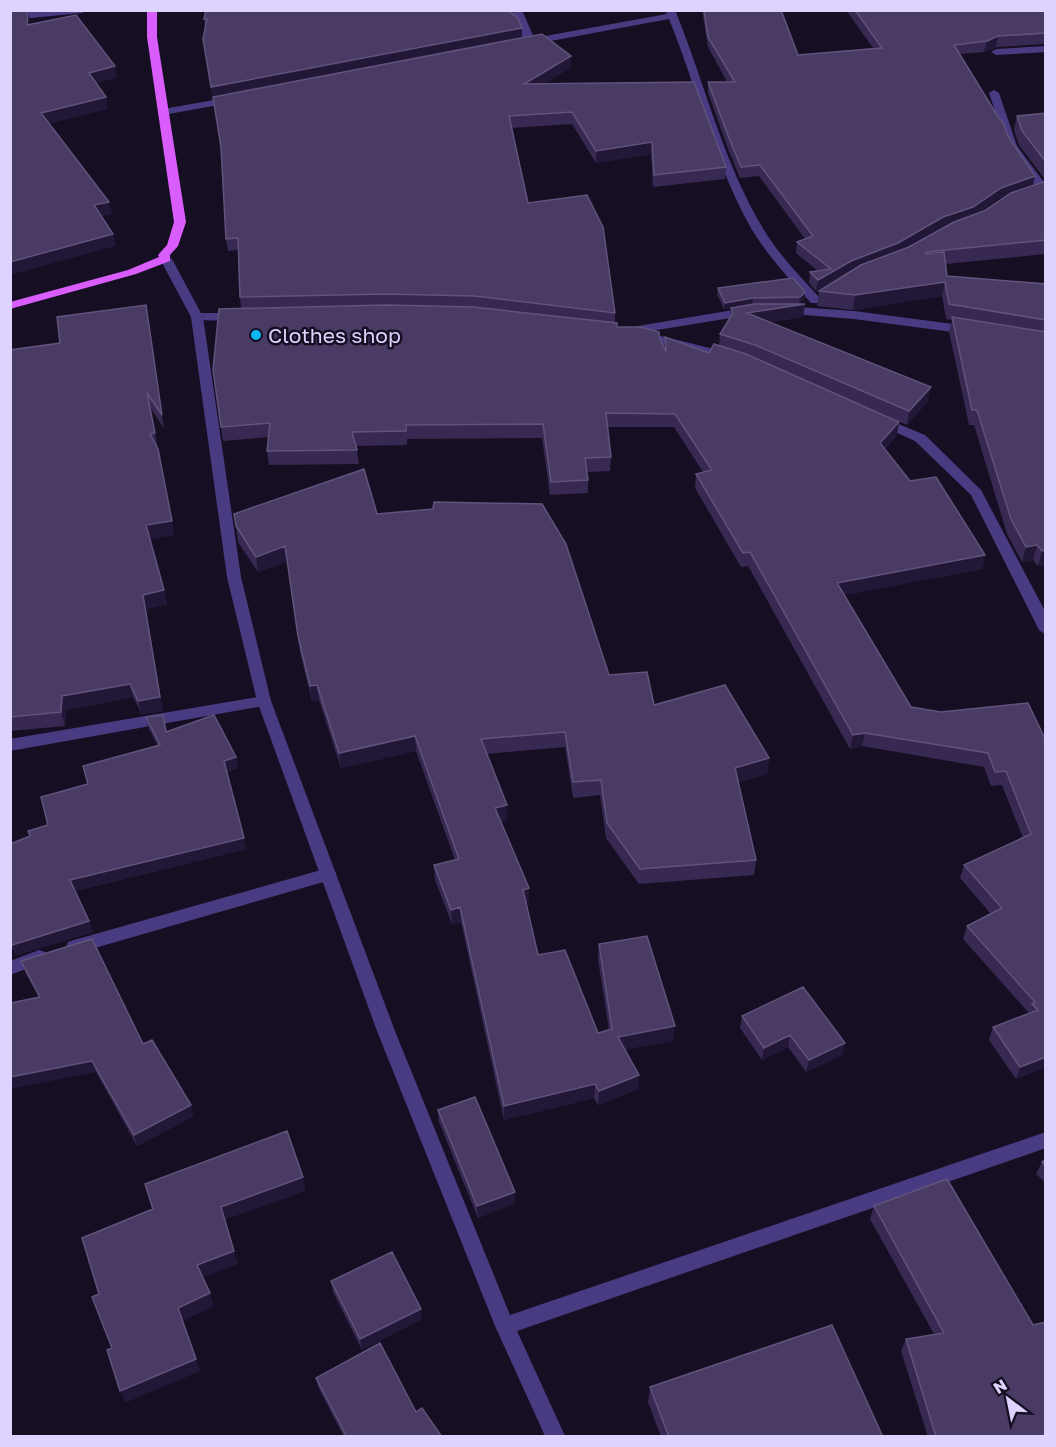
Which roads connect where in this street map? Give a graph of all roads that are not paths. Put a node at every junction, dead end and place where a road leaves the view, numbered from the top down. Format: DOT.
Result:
graph roads {
  1 [pos="82,10"];
  2 [pos="152,10"];
  3 [pos="518,10"];
  4 [pos="671,13"];
  5 [pos="10,17"];
  6 [pos="530,41"];
  7 [pos="518,44"];
  8 [pos="1046,49"];
  9 [pos="996,52"];
  10 [pos="994,93"];
  11 [pos="245,98"];
  12 [pos="163,112"];
  13 [pos="1040,189"];
  14 [pos="166,259"];
  15 [pos="10,306"];
  16 [pos="794,310"];
  17 [pos="248,316"];
  18 [pos="197,317"];
  19 [pos="976,331"];
  20 [pos="738,360"];
  21 [pos="868,415"];
  22 [pos="1046,630"];
  23 [pos="264,701"];
  24 [pos="10,745"];
  25 [pos="328,874"];
  26 [pos="10,968"];
  27 [pos="1045,1140"];
  28 [pos="505,1326"];
  29 [pos="555,1437"];
  1 -- 5 [label="street"];
  2 -- 12 [label="main road"];
  3 -- 6 [label="street"];
  4 -- 6 [label="street"];
  4 -- 16 [label="street"];
  6 -- 7 [label="street"];
  8 -- 9 [label="street"];
  10 -- 13 [label="street"];
  11 -- 12 [label="street"];
  12 -- 14 [label="main road"];
  14 -- 15 [label="main road"];
  14 -- 18 [label="street"];
  16 -- 19 [label="street"];
  16 -- 20 [label="street"];
  17 -- 18 [label="street"];
  18 -- 23 [label="street"];
  21 -- 22 [label="street"];
  23 -- 24 [label="street"];
  23 -- 25 [label="street"];
  25 -- 26 [label="street"];
  25 -- 28 [label="street"];
  27 -- 28 [label="street"];
  28 -- 29 [label="street"];
}
